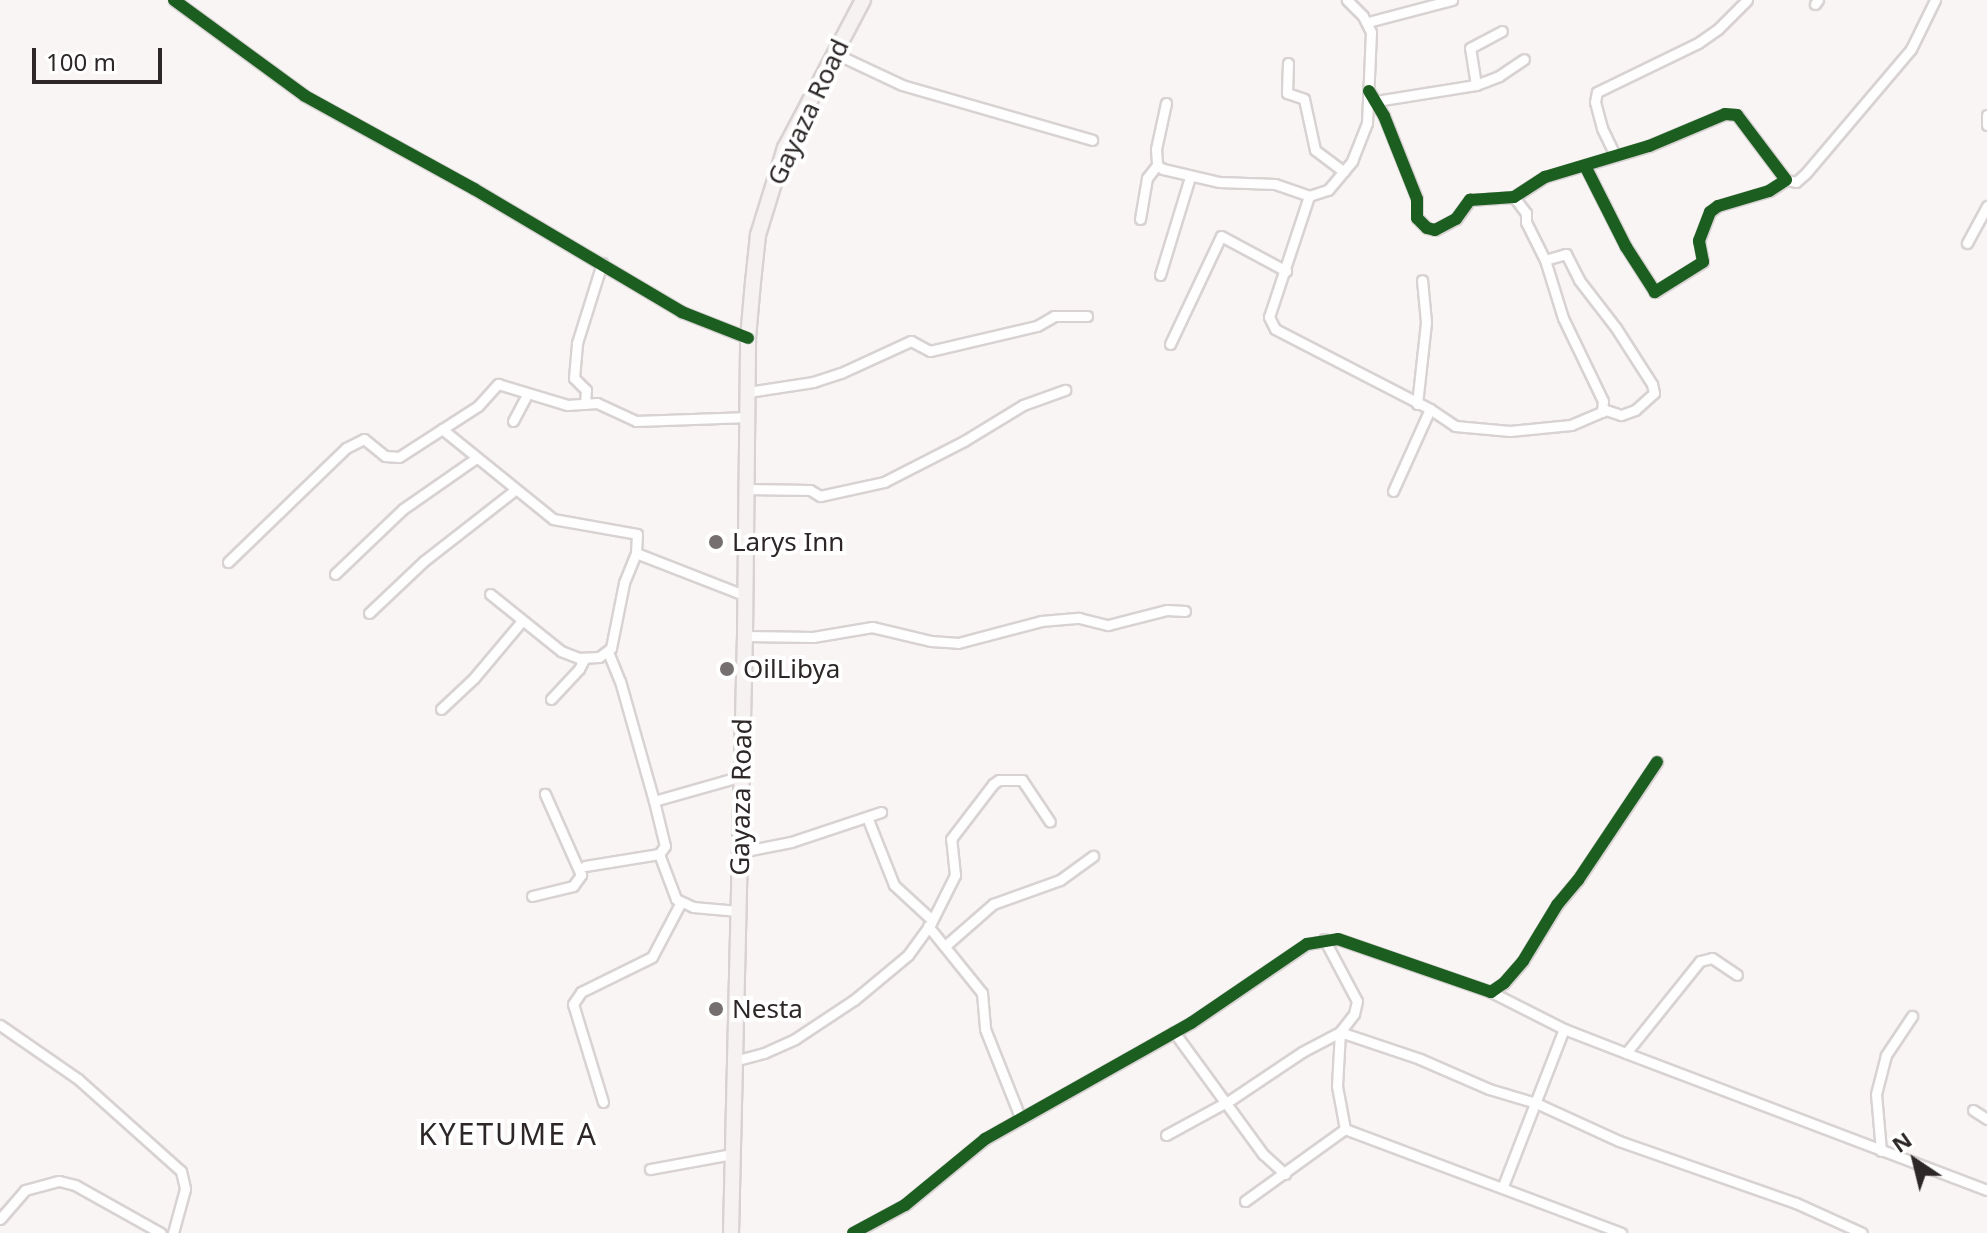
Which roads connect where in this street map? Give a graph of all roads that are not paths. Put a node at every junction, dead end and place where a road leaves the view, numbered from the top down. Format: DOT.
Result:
graph roads {
  1 [pos="174,0"];
  2 [pos="863,0"];
  3 [pos="1347,0"];
  4 [pos="1452,0"];
  5 [pos="1747,0"];
  6 [pos="1935,0"];
  7 [pos="1368,22"];
  8 [pos="1502,31"];
  9 [pos="834,53"];
  10 [pos="1524,59"];
  11 [pos="1288,63"];
  12 [pos="1476,85"];
  13 [pos="1369,91"];
  14 [pos="1376,101"];
  15 [pos="1166,103"];
  16 [pos="1987,115"];
  17 [pos="1987,125"];
  18 [pos="1092,140"];
  19 [pos="1615,155"];
  20 [pos="1157,165"];
  21 [pos="1585,166"];
  22 [pos="1344,172"];
  23 [pos="1190,177"];
  24 [pos="1786,180"];
  25 [pos="1309,196"];
  26 [pos="1514,197"];
  27 [pos="1987,206"];
  28 [pos="1140,219"];
  29 [pos="1967,243"];
  30 [pos="1545,260"];
  31 [pos="602,263"];
  32 [pos="1286,271"];
  33 [pos="1160,275"];
  34 [pos="1422,280"];
  35 [pos="1087,316"];
  36 [pos="748,338"];
  37 [pos="1170,344"];
  38 [pos="1065,390"];
  39 [pos="748,392"];
  40 [pos="527,395"];
  41 [pos="585,404"];
  42 [pos="1417,404"];
  43 [pos="1430,409"];
  44 [pos="1603,409"];
  45 [pos="749,417"];
  46 [pos="513,421"];
  47 [pos="442,429"];
  48 [pos="476,458"];
  49 [pos="747,489"];
  50 [pos="515,490"];
  51 [pos="1393,491"];
  52 [pos="636,553"];
  53 [pos="228,562"];
  54 [pos="335,574"];
  55 [pos="490,594"];
  56 [pos="744,595"];
  57 [pos="1185,611"];
  58 [pos="369,613"];
  59 [pos="521,622"];
  60 [pos="745,636"];
  61 [pos="608,652"];
  62 [pos="584,659"];
  63 [pos="551,699"];
  64 [pos="441,709"];
  65 [pos="1657,762"];
  66 [pos="732,779"];
  67 [pos="545,794"];
  68 [pos="654,801"];
  69 [pos="881,812"];
  70 [pos="867,817"];
  71 [pos="1050,822"];
  72 [pos="740,852"];
  73 [pos="659,854"];
  74 [pos="1093,856"];
  75 [pos="585,866"];
  76 [pos="532,896"];
  77 [pos="680,904"];
  78 [pos="738,911"];
  79 [pos="930,922"];
  80 [pos="1324,939"];
  81 [pos="945,946"];
  82 [pos="1737,975"];
  83 [pos="1491,992"];
  84 [pos="1912,1016"];
  85 [pos="0,1025"];
  86 [pos="1564,1029"];
  87 [pos="1174,1032"];
  88 [pos="1340,1032"];
  89 [pos="1626,1053"];
  90 [pos="734,1061"];
  91 [pos="603,1102"];
  92 [pos="1225,1103"];
  93 [pos="1536,1103"];
  94 [pos="1973,1110"];
  95 [pos="1020,1117"];
  96 [pos="1987,1119"];
  97 [pos="1345,1129"];
  98 [pos="1166,1135"];
  99 [pos="1881,1151"];
  100 [pos="732,1154"];
  101 [pos="650,1169"];
  102 [pos="1285,1174"];
  103 [pos="1503,1186"];
  104 [pos="1987,1190"];
  105 [pos="1245,1201"];
  106 [pos="0,1219"];
  107 [pos="161,1233"];
  108 [pos="173,1233"];
  109 [pos="731,1233"];
  110 [pos="853,1233"];
  111 [pos="1621,1233"];
  112 [pos="1862,1233"];
  1 -- 31 [label="street"];
  2 -- 9 [label="main road, Gayaza Road"];
  3 -- 7 [label="street"];
  4 -- 7 [label="street"];
  5 -- 19 [label="street"];
  6 -- 24 [label="street"];
  7 -- 13 [label="street"];
  8 -- 12 [label="street"];
  9 -- 18 [label="street"];
  9 -- 36 [label="main road, Gayaza Road"];
  10 -- 12 [label="street"];
  11 -- 22 [label="street"];
  12 -- 14 [label="street"];
  13 -- 14 [label="street"];
  13 -- 22 [label="street"];
  14 -- 26 [label="street"];
  15 -- 20 [label="street"];
  16 -- 17 [label="street"];
  19 -- 21 [label="street"];
  19 -- 24 [label="street"];
  20 -- 23 [label="street"];
  20 -- 28 [label="street"];
  21 -- 24 [label="street"];
  21 -- 26 [label="street"];
  22 -- 25 [label="street"];
  23 -- 25 [label="street"];
  23 -- 33 [label="street"];
  25 -- 32 [label="street"];
  26 -- 30 [label="street"];
  27 -- 29 [label="street"];
  30 -- 44 [label="street"];
  30 -- 44 [label="street"];
  31 -- 36 [label="street"];
  31 -- 41 [label="street"];
  32 -- 37 [label="street"];
  32 -- 42 [label="street"];
  34 -- 42 [label="street"];
  35 -- 39 [label="street"];
  36 -- 39 [label="main road, Gayaza Road"];
  38 -- 49 [label="street"];
  39 -- 45 [label="main road, Gayaza Road"];
  40 -- 41 [label="street"];
  40 -- 46 [label="street"];
  40 -- 47 [label="street"];
  41 -- 45 [label="street"];
  42 -- 43 [label="street"];
  43 -- 44 [label="street"];
  43 -- 51 [label="street"];
  45 -- 49 [label="main road, Gayaza Road"];
  47 -- 48 [label="street"];
  47 -- 53 [label="street"];
  48 -- 50 [label="street"];
  48 -- 54 [label="street"];
  49 -- 56 [label="main road, Gayaza Road"];
  50 -- 52 [label="street"];
  50 -- 58 [label="street"];
  52 -- 56 [label="street"];
  52 -- 61 [label="street"];
  55 -- 59 [label="street"];
  56 -- 60 [label="main road, Gayaza Road"];
  57 -- 60 [label="street"];
  59 -- 62 [label="street"];
  59 -- 64 [label="street"];
  60 -- 72 [label="main road, Gayaza Road"];
  61 -- 62 [label="street"];
  61 -- 68 [label="street"];
  62 -- 63 [label="street"];
  65 -- 83 [label="street"];
  66 -- 68 [label="street"];
  67 -- 76 [label="street"];
  68 -- 73 [label="street"];
  69 -- 70 [label="street"];
  70 -- 72 [label="street"];
  70 -- 79 [label="street"];
  71 -- 79 [label="street"];
  72 -- 78 [label="main road, Gayaza Road"];
  73 -- 75 [label="street"];
  73 -- 77 [label="street"];
  74 -- 81 [label="street"];
  77 -- 78 [label="street"];
  77 -- 91 [label="street"];
  78 -- 90 [label="main road, Gayaza Road"];
  79 -- 81 [label="street"];
  79 -- 90 [label="street"];
  80 -- 83 [label="street"];
  80 -- 87 [label="street"];
  80 -- 88 [label="street"];
  81 -- 95 [label="street"];
  82 -- 89 [label="street"];
  83 -- 86 [label="street"];
  84 -- 99 [label="street"];
  85 -- 108 [label="street"];
  86 -- 89 [label="street"];
  86 -- 93 [label="street"];
  87 -- 92 [label="street"];
  87 -- 95 [label="street"];
  88 -- 92 [label="street"];
  88 -- 93 [label="street"];
  88 -- 97 [label="street"];
  89 -- 99 [label="street"];
  90 -- 100 [label="main road, Gayaza Road"];
  92 -- 98 [label="street"];
  92 -- 102 [label="street"];
  93 -- 103 [label="street"];
  93 -- 112 [label="street"];
  94 -- 96 [label="street"];
  95 -- 110 [label="street"];
  97 -- 102 [label="street"];
  97 -- 103 [label="street"];
  99 -- 104 [label="street"];
  100 -- 101 [label="street"];
  100 -- 109 [label="main road, Gayaza Road"];
  102 -- 105 [label="street"];
  103 -- 111 [label="street"];
  106 -- 107 [label="street"];
}
